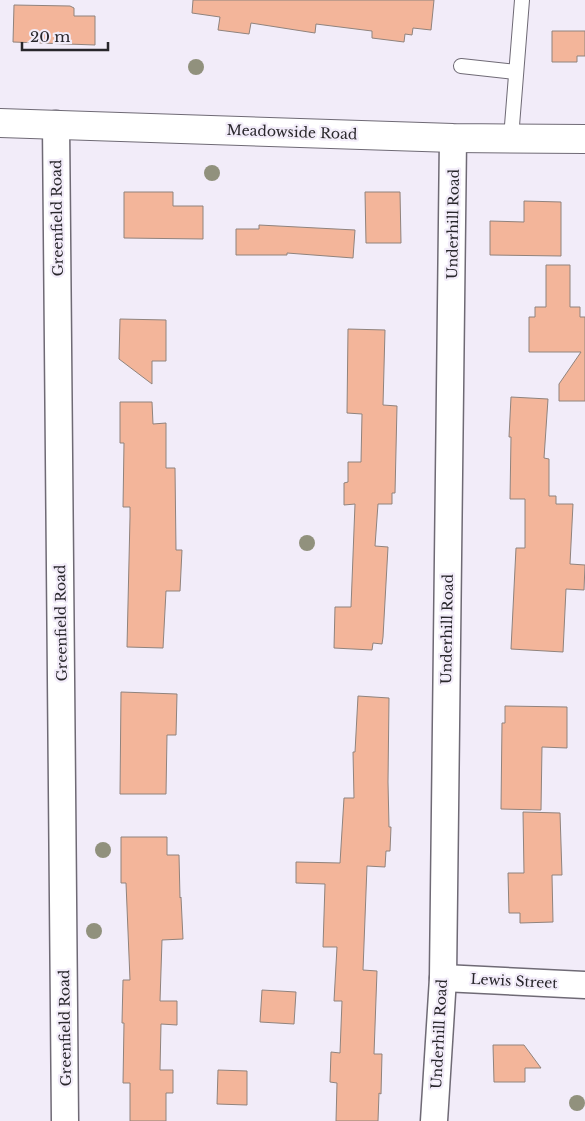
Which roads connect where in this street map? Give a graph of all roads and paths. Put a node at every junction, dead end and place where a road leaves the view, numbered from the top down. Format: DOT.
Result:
graph roads {
  1 [pos="522,0"];
  2 [pos="461,66"];
  3 [pos="516,72"];
  4 [pos="0,123"];
  5 [pos="56,124"];
  6 [pos="453,138"];
  7 [pos="510,138"];
  8 [pos="585,139"];
  9 [pos="443,978"];
  10 [pos="585,985"];
  11 [pos="66,1121"];
  12 [pos="434,1121"];
  1 -- 3 [label="lane"];
  2 -- 3 [label="lane"];
  3 -- 7 [label="lane"];
  4 -- 5 [label="main road, Meadowside Road"];
  5 -- 6 [label="main road, Meadowside Road"];
  5 -- 11 [label="street, Greenfield Road"];
  6 -- 7 [label="main road, Meadowside Road"];
  6 -- 9 [label="street, Underhill Road"];
  7 -- 8 [label="main road, Meadowside Road"];
  9 -- 10 [label="street, Lewis Street"];
  9 -- 12 [label="street, Underhill Road"];
}
